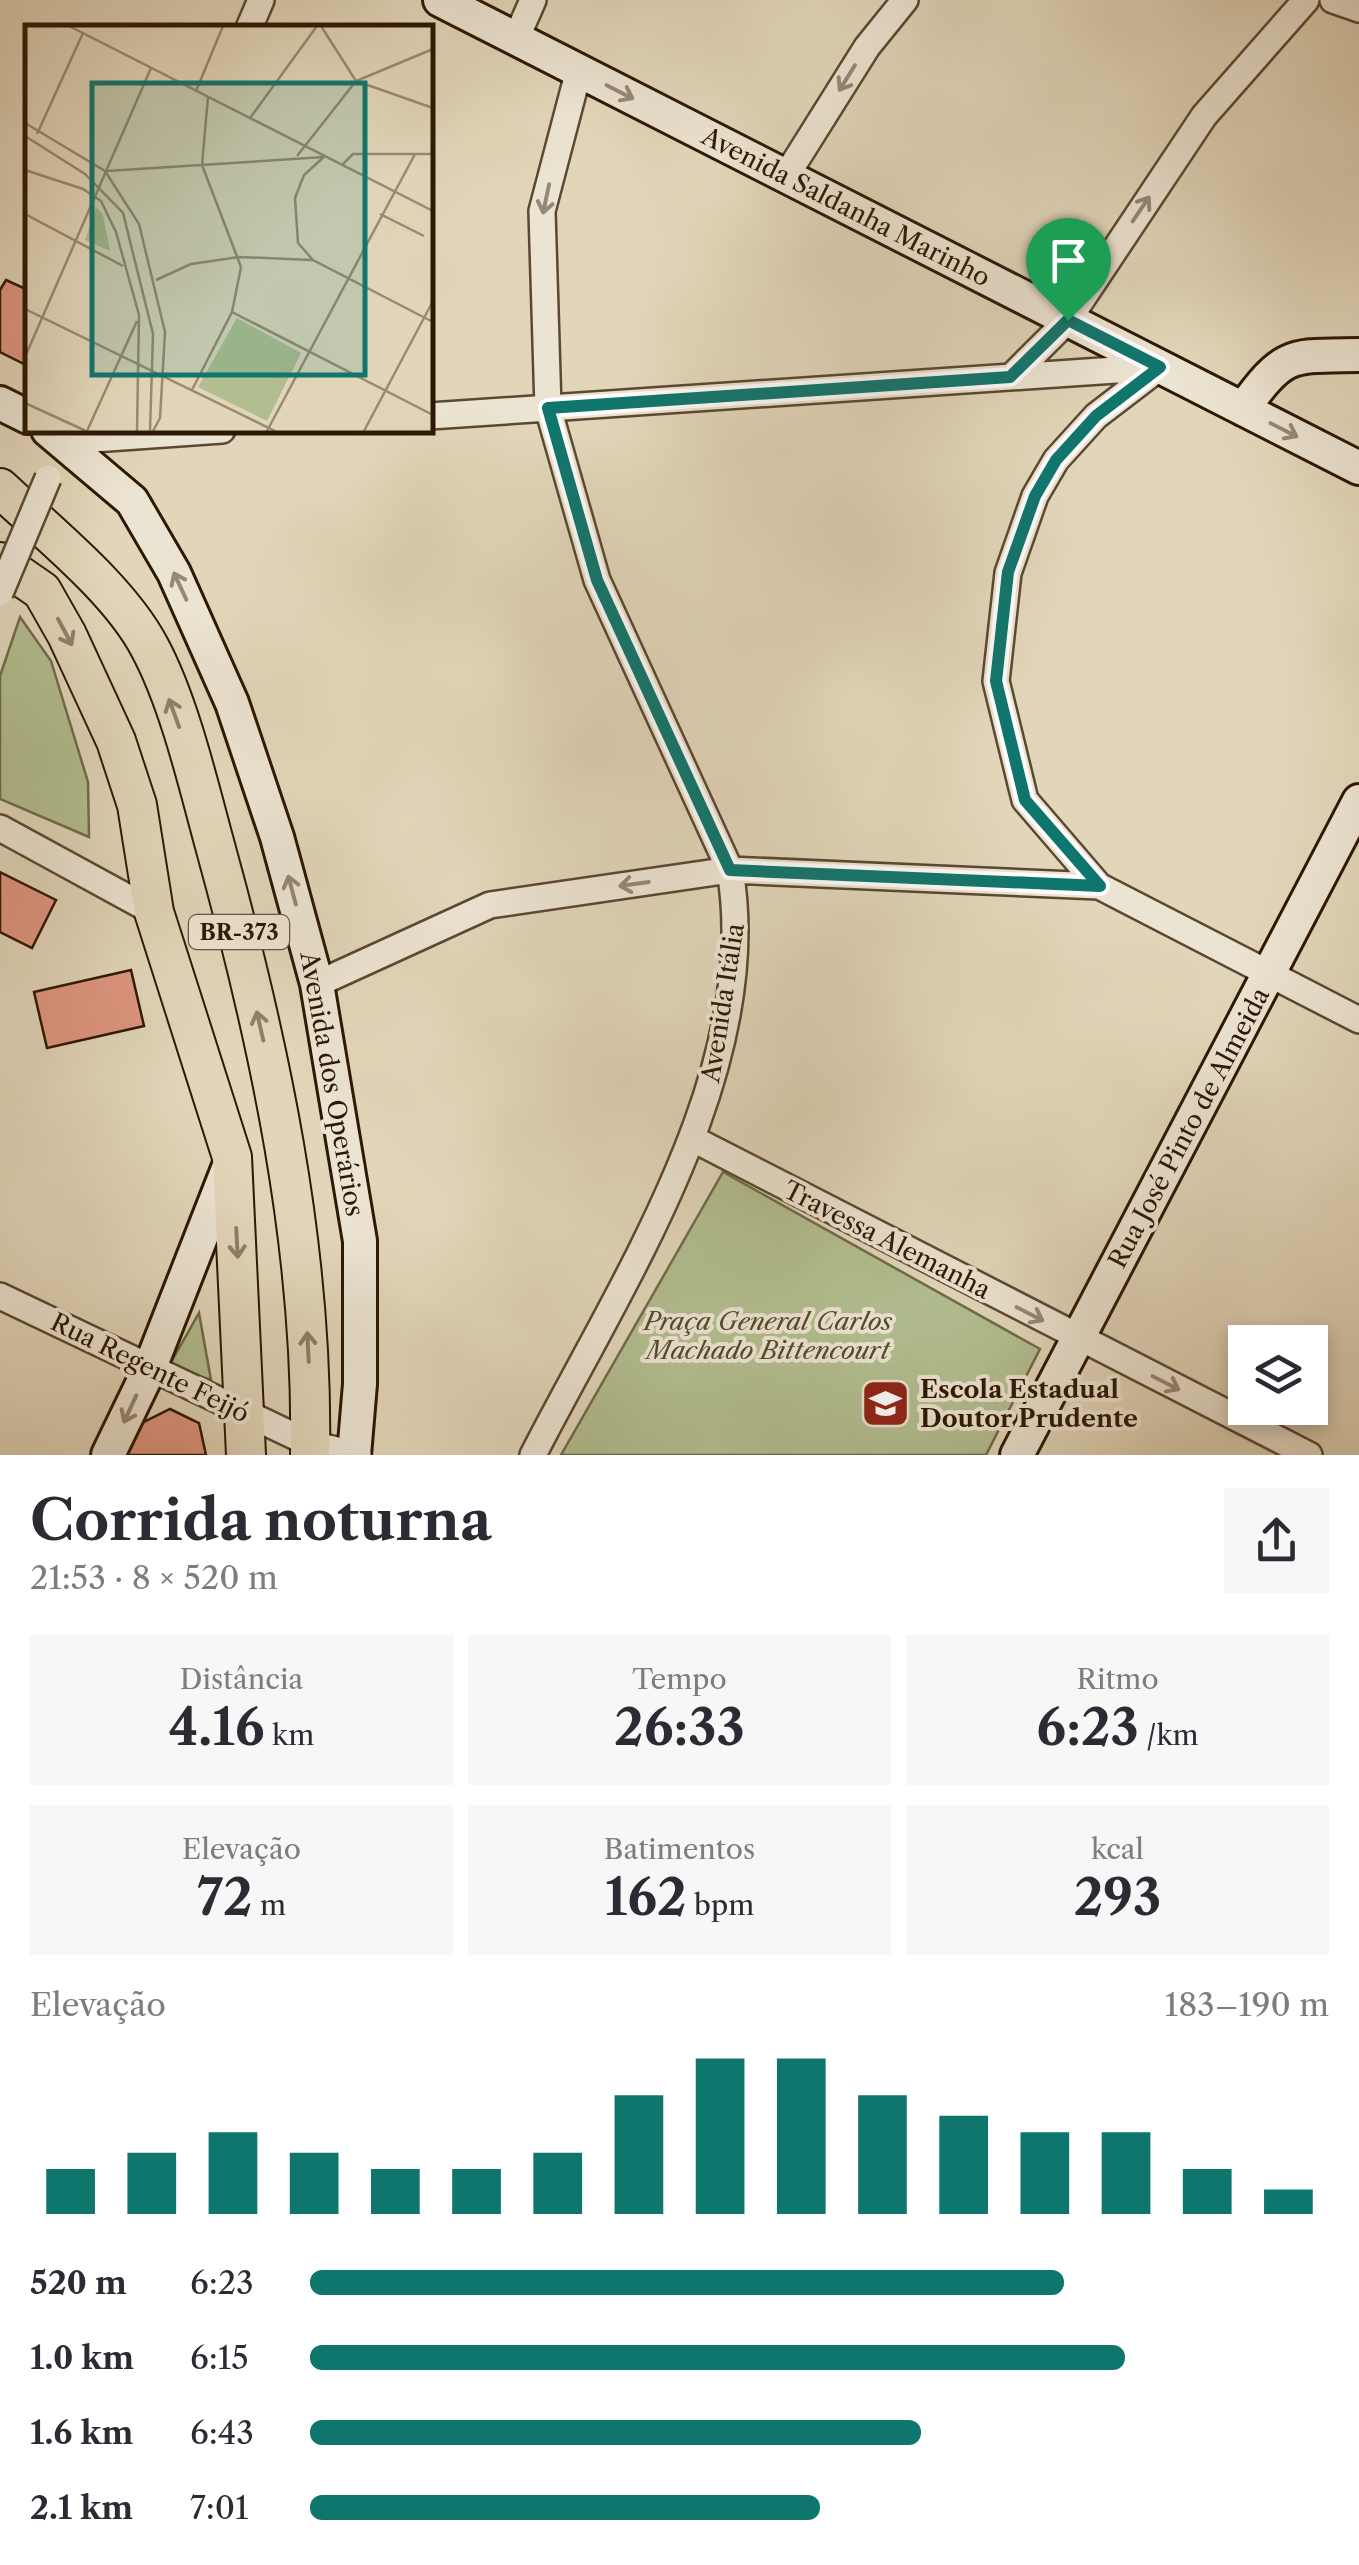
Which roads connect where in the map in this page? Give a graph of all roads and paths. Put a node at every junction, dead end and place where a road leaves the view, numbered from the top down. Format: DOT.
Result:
graph roads {
  1 [pos="261,0"];
  2 [pos="440,0"];
  3 [pos="533,0"];
  4 [pos="905,0"];
  5 [pos="1306,0"];
  6 [pos="1333,0"];
  7 [pos="1359,9"];
  8 [pos="250,25"];
  9 [pos="516,39"];
  10 [pos="578,70"];
  11 [pos="786,176"];
  12 [pos="1068,320"];
  13 [pos="1359,355"];
  14 [pos="1160,367"];
  15 [pos="1010,377"];
  16 [pos="0,403"];
  17 [pos="548,408"];
  18 [pos="1243,409"];
  19 [pos="25,416"];
  20 [pos="432,416"];
  21 [pos="142,432"];
  22 [pos="61,434"];
  23 [pos="1359,468"];
  24 [pos="0,488"];
  25 [pos="0,562"];
  26 [pos="0,593"];
  27 [pos="1359,802"];
  28 [pos="0,828"];
  29 [pos="730,870"];
  30 [pos="1100,886"];
  31 [pos="154,912"];
  32 [pos="1269,974"];
  33 [pos="317,984"];
  34 [pos="1359,1020"];
  35 [pos="694,1140"];
  36 [pos="232,1157"];
  37 [pos="0,1296"];
  38 [pos="1078,1339"];
  39 [pos="148,1370"];
  40 [pos="246,1415"];
  41 [pos="310,1450"];
  42 [pos="355,1454"];
  43 [pos="108,1455"];
  44 [pos="246,1455"];
  45 [pos="533,1455"];
  46 [pos="1018,1455"];
  47 [pos="1309,1455"];
  1 -- 8 [label="street"];
  2 -- 9 [label="street, Avenida Saldanha Marinho"];
  3 -- 9 [label="street"];
  4 -- 11 [label="street, one-way"];
  12 -- 5 [label="street, one-way"];
  6 -- 7 [label="street"];
  9 -- 10 [label="street, Avenida Saldanha Marinho"];
  10 -- 11 [label="street, Avenida Saldanha Marinho, one-way"];
  10 -- 17 [label="street, Avenida Itália, one-way"];
  11 -- 12 [label="street, Avenida Saldanha Marinho"];
  12 -- 14 [label="street, Avenida Saldanha Marinho"];
  12 -- 15 [label="street"];
  13 -- 18 [label="street"];
  14 -- 15 [label="street"];
  14 -- 18 [label="street, Avenida Saldanha Marinho"];
  14 -- 30 [label="street"];
  15 -- 17 [label="street"];
  16 -- 19 [label="street"];
  17 -- 20 [label="street"];
  17 -- 29 [label="street, Avenida Itália"];
  18 -- 23 [label="street, Avenida Saldanha Marinho, one-way"];
  21 -- 22 [label="street"];
  22 -- 26 [label="street, bridge"];
  33 -- 22 [label="street, Avenida dos Operários, one-way"];
  41 -- 24 [label="main road, BR-373, one-way"];
  25 -- 31 [label="main road, BR-373, one-way"];
  27 -- 32 [label="street, Rua José Pinto de Almeida"];
  28 -- 31 [label="street"];
  29 -- 30 [label="street"];
  29 -- 33 [label="street, one-way"];
  29 -- 35 [label="street, Avenida Itália"];
  30 -- 32 [label="street"];
  31 -- 36 [label="main road, BR-373"];
  32 -- 34 [label="street"];
  32 -- 38 [label="street, Rua José Pinto de Almeida"];
  33 -- 42 [label="street, Avenida dos Operários"];
  35 -- 38 [label="street, Travessa Alemanha, one-way"];
  35 -- 45 [label="street, Avenida Itália"];
  36 -- 39 [label="street"];
  36 -- 40 [label="main road, BR-373, one-way"];
  37 -- 39 [label="street, Rua Regente Feijó"];
  38 -- 46 [label="street, Rua José Pinto de Almeida"];
  38 -- 47 [label="street, Travessa Alemanha, one-way"];
  39 -- 40 [label="street, Rua Regente Feijó"];
  39 -- 43 [label="street, one-way"];
  40 -- 41 [label="street, Rua Regente Feijó"];
  40 -- 44 [label="main road, BR-373"];
  41 -- 42 [label="street, Rua Regente Feijó"];
}
